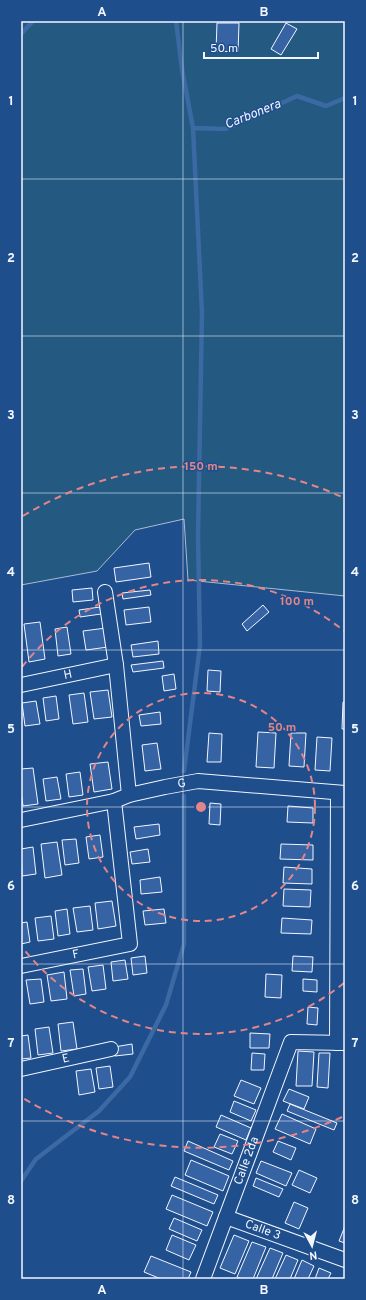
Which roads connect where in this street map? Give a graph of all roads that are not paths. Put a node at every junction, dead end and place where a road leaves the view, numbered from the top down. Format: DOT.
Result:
graph roads {
  1 [pos="105,592"];
  2 [pos="116,665"];
  3 [pos="21,685"];
  4 [pos="342,793"];
  5 [pos="129,796"];
  6 [pos="114,801"];
  7 [pos="21,820"];
  8 [pos="21,966"];
  9 [pos="341,1043"];
  10 [pos="111,1049"];
  11 [pos="21,1069"];
  12 [pos="226,1217"];
  13 [pos="345,1260"];
  14 [pos="203,1279"];
  1 -- 2 [label="street"];
  2 -- 3 [label="street, H"];
  2 -- 5 [label="street"];
  4 -- 5 [label="street, G"];
  4 -- 9 [label="street"];
  5 -- 6 [label="street, G"];
  6 -- 7 [label="street, G"];
  6 -- 8 [label="street, F"];
  9 -- 12 [label="street, Calle 2da"];
  10 -- 11 [label="street, E"];
  12 -- 13 [label="street, Calle 3"];
  12 -- 14 [label="street, Calle 2da"];
}
